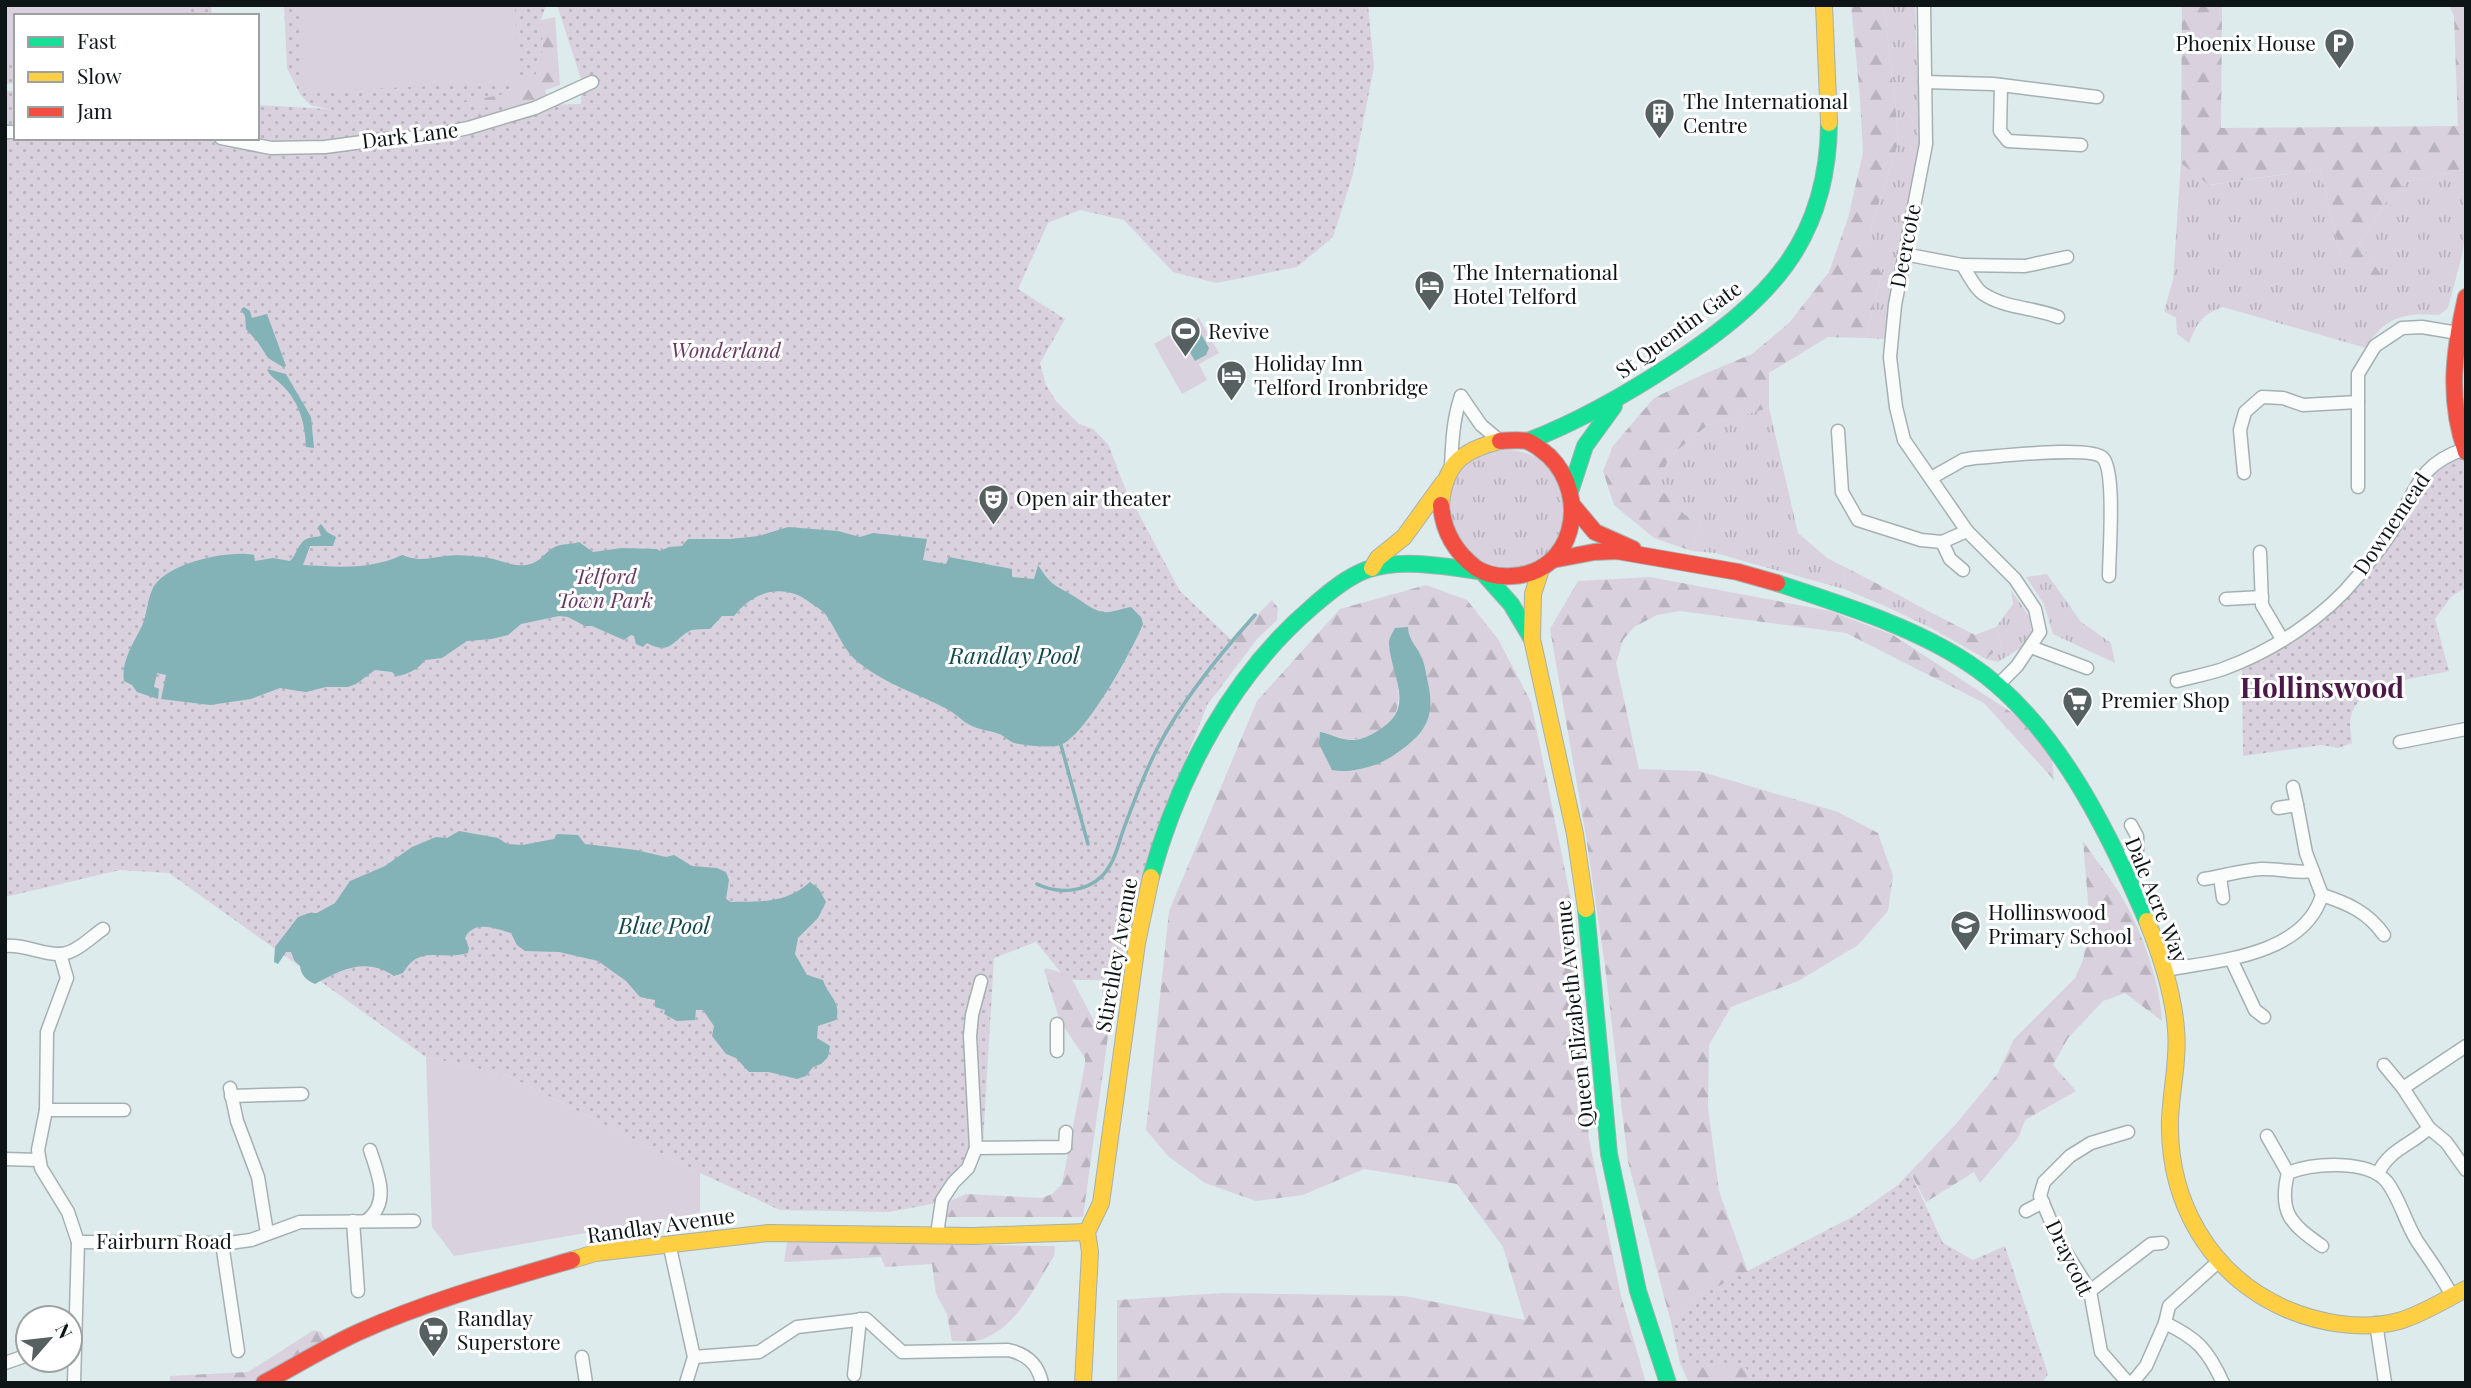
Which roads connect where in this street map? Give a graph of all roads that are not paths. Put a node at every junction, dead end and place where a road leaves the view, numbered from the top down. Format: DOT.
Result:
graph roads {
  1 [pos="1924,5"];
  2 [pos="1823,8"];
  3 [pos="592,82"];
  4 [pos="1925,82"];
  5 [pos="2001,85"];
  6 [pos="2097,97"];
  7 [pos="230,140"];
  8 [pos="2081,145"];
  9 [pos="1904,254"];
  10 [pos="2067,257"];
  11 [pos="1962,265"];
  12 [pos="2466,297"];
  13 [pos="2058,317"];
  14 [pos="2458,333"];
  15 [pos="1617,401"];
  16 [pos="2358,402"];
  17 [pos="1838,431"];
  18 [pos="1500,441"];
  19 [pos="1528,441"];
  20 [pos="2465,451"];
  21 [pos="2244,473"];
  22 [pos="1448,475"];
  23 [pos="1931,478"];
  24 [pos="2358,487"];
  25 [pos="1571,489"];
  26 [pos="1574,507"];
  27 [pos="1966,531"];
  28 [pos="1942,542"];
  29 [pos="2260,552"];
  30 [pos="1643,555"];
  31 [pos="1547,564"];
  32 [pos="1372,568"];
  33 [pos="1963,570"];
  34 [pos="1481,573"];
  35 [pos="2109,576"];
  36 [pos="2262,597"];
  37 [pos="2226,599"];
  38 [pos="1532,639"];
  39 [pos="2282,639"];
  40 [pos="2031,647"];
  41 [pos="2087,668"];
  42 [pos="2176,681"];
  43 [pos="1997,686"];
  44 [pos="2466,729"];
  45 [pos="2400,742"];
  46 [pos="2293,787"];
  47 [pos="2297,804"];
  48 [pos="2278,808"];
  49 [pos="2131,825"];
  50 [pos="2120,860"];
  51 [pos="2313,872"];
  52 [pos="2220,877"];
  53 [pos="2204,879"];
  54 [pos="2322,895"];
  55 [pos="2223,898"];
  56 [pos="103,929"];
  57 [pos="2384,935"];
  58 [pos="5,946"];
  59 [pos="60,954"];
  60 [pos="2231,959"];
  61 [pos="2164,970"];
  62 [pos="981,981"];
  63 [pos="2264,1017"];
  64 [pos="1057,1024"];
  65 [pos="2466,1046"];
  66 [pos="1057,1051"];
  67 [pos="2384,1065"];
  68 [pos="2403,1088"];
  69 [pos="302,1094"];
  70 [pos="46,1110"];
  71 [pos="124,1110"];
  72 [pos="2429,1128"];
  73 [pos="1066,1132"];
  74 [pos="2128,1132"];
  75 [pos="2267,1136"];
  76 [pos="976,1148"];
  77 [pos="370,1150"];
  78 [pos="5,1159"];
  79 [pos="39,1160"];
  80 [pos="2466,1170"];
  81 [pos="2288,1173"];
  82 [pos="2378,1174"];
  83 [pos="2043,1202"];
  84 [pos="2026,1211"];
  85 [pos="359,1221"];
  86 [pos="414,1221"];
  87 [pos="267,1233"];
  88 [pos="1087,1233"];
  89 [pos="937,1234"];
  90 [pos="78,1242"];
  91 [pos="222,1243"];
  92 [pos="669,1243"];
  93 [pos="2162,1243"];
  94 [pos="2322,1246"];
  95 [pos="2218,1262"];
  96 [pos="358,1291"];
  97 [pos="2090,1291"];
  98 [pos="2459,1292"];
  99 [pos="75,1304"];
  100 [pos="860,1319"];
  101 [pos="2165,1322"];
  102 [pos="2376,1323"];
  103 [pos="237,1351"];
  104 [pos="582,1357"];
  105 [pos="694,1357"];
  106 [pos="854,1375"];
  107 [pos="1666,1376"];
  108 [pos="264,1383"];
  109 [pos="586,1383"];
  110 [pos="686,1383"];
  111 [pos="1042,1383"];
  112 [pos="1083,1383"];
  113 [pos="2130,1383"];
  114 [pos="2223,1383"];
  115 [pos="2385,1383"];
  1 -- 4 [label="street, Deercote"];
  2 -- 15 [label="street, St Quentin Gate"];
  3 -- 7 [label="street, Dark Lane"];
  4 -- 5 [label="street"];
  4 -- 9 [label="street, Deercote"];
  5 -- 6 [label="street"];
  5 -- 8 [label="street"];
  9 -- 11 [label="street"];
  9 -- 23 [label="street, Deercote"];
  10 -- 11 [label="street"];
  11 -- 13 [label="street"];
  12 -- 14 [label="street"];
  14 -- 16 [label="street"];
  14 -- 20 [label="street"];
  15 -- 19 [label="street"];
  15 -- 25 [label="street"];
  16 -- 21 [label="street"];
  16 -- 24 [label="street"];
  17 -- 28 [label="street"];
  18 -- 19 [label="street"];
  18 -- 22 [label="street"];
  18 -- 22 [label="street"];
  19 -- 25 [label="street"];
  20 -- 39 [label="street, Downemead"];
  22 -- 32 [label="street"];
  22 -- 34 [label="street"];
  23 -- 27 [label="street, Deercote"];
  23 -- 35 [label="street"];
  25 -- 26 [label="street"];
  26 -- 30 [label="street, Dale Acre Way"];
  26 -- 31 [label="street"];
  27 -- 28 [label="street"];
  27 -- 40 [label="street, Deercote"];
  28 -- 33 [label="street"];
  29 -- 36 [label="street"];
  30 -- 31 [label="street, Dale Acre Way"];
  30 -- 43 [label="street, Dale Acre Way"];
  31 -- 34 [label="street"];
  31 -- 38 [label="street, Queen Elizabeth Avenue"];
  32 -- 34 [label="street"];
  32 -- 88 [label="street, Stirchley Avenue"];
  34 -- 38 [label="street, Queen Elizabeth Avenue"];
  36 -- 37 [label="street"];
  36 -- 39 [label="street"];
  38 -- 107 [label="street, Queen Elizabeth Avenue"];
  39 -- 42 [label="street, Downemead"];
  40 -- 41 [label="street"];
  40 -- 43 [label="street, Deercote"];
  43 -- 50 [label="street, Dale Acre Way"];
  44 -- 45 [label="street"];
  46 -- 47 [label="street"];
  47 -- 48 [label="street"];
  47 -- 51 [label="street"];
  49 -- 50 [label="street"];
  50 -- 61 [label="street, Dale Acre Way"];
  51 -- 52 [label="street"];
  51 -- 54 [label="street"];
  52 -- 53 [label="street"];
  52 -- 55 [label="street"];
  54 -- 57 [label="street"];
  54 -- 60 [label="street"];
  56 -- 59 [label="street"];
  58 -- 59 [label="street"];
  59 -- 70 [label="street"];
  60 -- 61 [label="street"];
  60 -- 63 [label="street"];
  61 -- 95 [label="street, Dale Acre Way"];
  62 -- 76 [label="street"];
  64 -- 66 [label="street"];
  65 -- 68 [label="street"];
  67 -- 68 [label="street"];
  68 -- 72 [label="street"];
  69 -- 87 [label="street"];
  70 -- 71 [label="street"];
  70 -- 79 [label="street"];
  72 -- 80 [label="street"];
  72 -- 82 [label="street"];
  73 -- 76 [label="street"];
  74 -- 83 [label="street, Draycott"];
  75 -- 81 [label="street"];
  76 -- 89 [label="street"];
  77 -- 85 [label="street"];
  78 -- 79 [label="street"];
  79 -- 90 [label="street"];
  81 -- 82 [label="street"];
  81 -- 94 [label="street"];
  82 -- 98 [label="street"];
  83 -- 84 [label="street"];
  83 -- 97 [label="street, Draycott"];
  85 -- 86 [label="street, Fairburn Road"];
  85 -- 87 [label="street, Fairburn Road"];
  85 -- 96 [label="street"];
  87 -- 91 [label="street, Fairburn Road"];
  88 -- 89 [label="street, Randlay Avenue"];
  88 -- 112 [label="street, Stirchley Avenue"];
  89 -- 92 [label="street, Randlay Avenue"];
  90 -- 91 [label="street, Fairburn Road"];
  90 -- 99 [label="street"];
  91 -- 103 [label="street"];
  92 -- 105 [label="street"];
  92 -- 108 [label="street, Randlay Avenue"];
  93 -- 97 [label="street"];
  95 -- 101 [label="street"];
  95 -- 102 [label="street, Dale Acre Way"];
  97 -- 113 [label="street, Draycott"];
  98 -- 102 [label="street, Dale Acre Way"];
  100 -- 105 [label="street"];
  100 -- 106 [label="street"];
  100 -- 111 [label="street"];
  101 -- 113 [label="street"];
  101 -- 114 [label="street"];
  102 -- 115 [label="street"];
  104 -- 109 [label="street"];
  105 -- 110 [label="street"];
}
